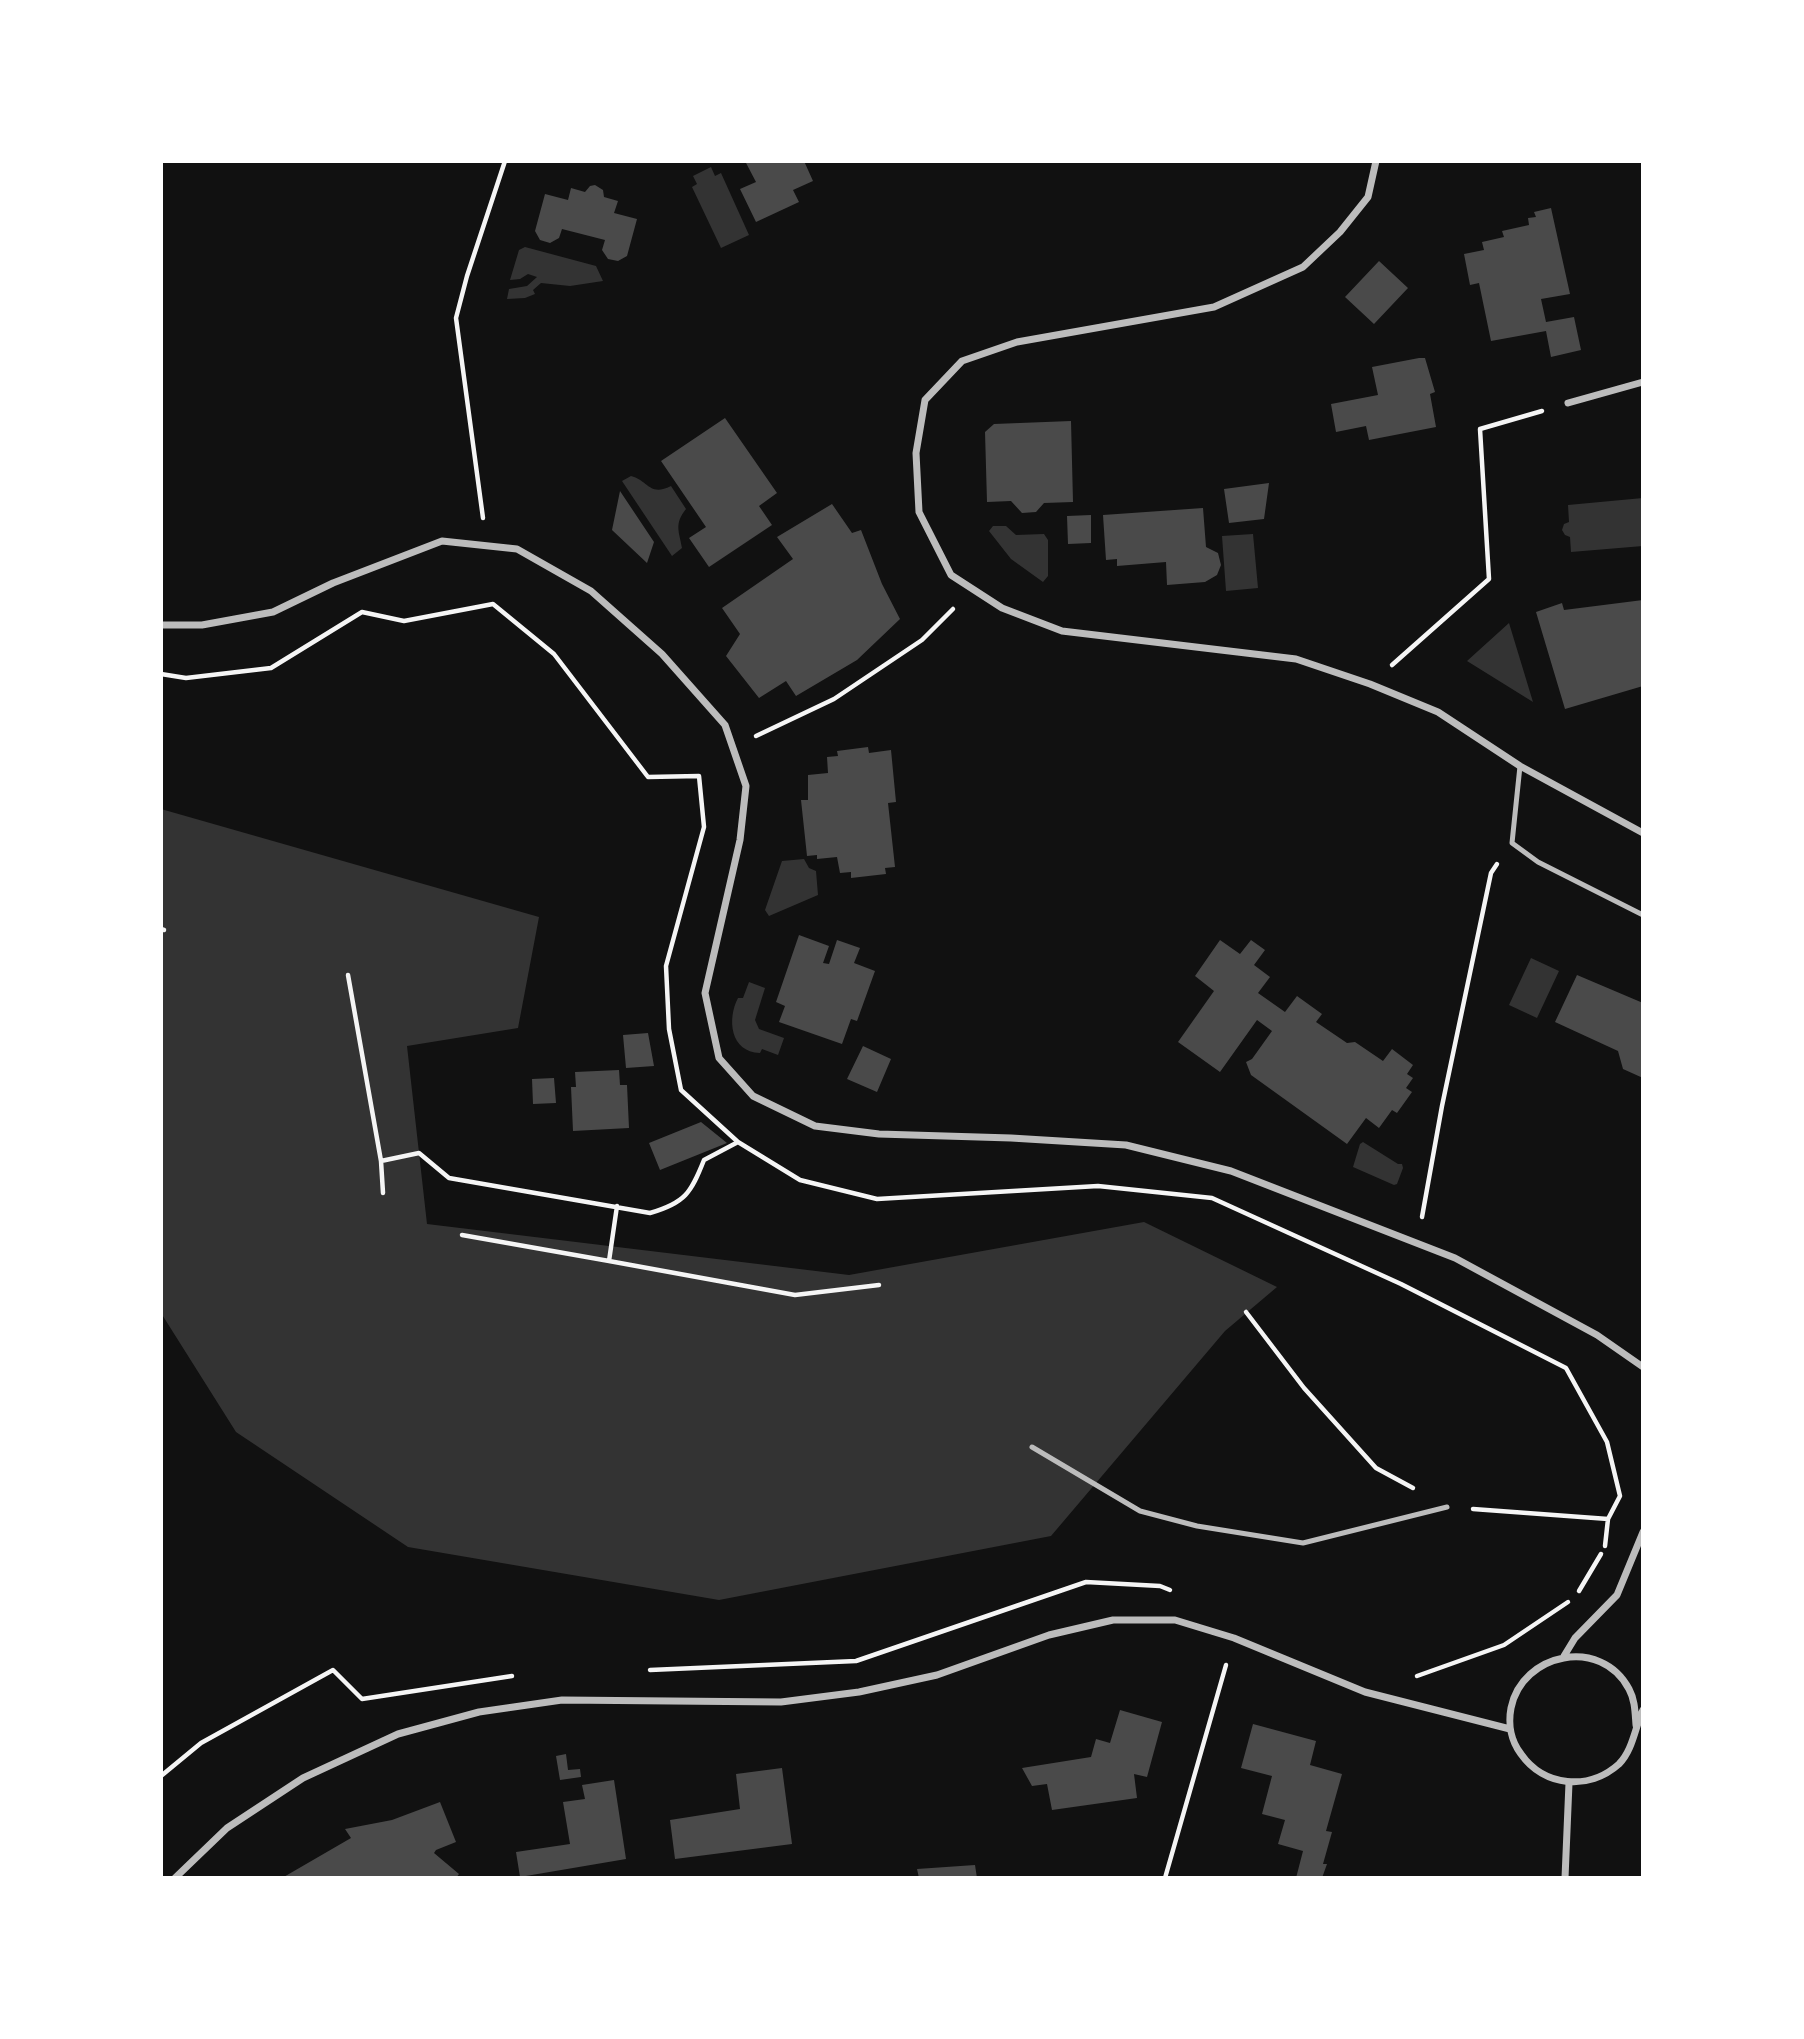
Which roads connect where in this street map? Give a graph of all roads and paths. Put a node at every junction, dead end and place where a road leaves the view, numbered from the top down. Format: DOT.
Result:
graph roads {
  1 [pos="505,161"];
  2 [pos="1376,161"];
  3 [pos="1643,382"];
  4 [pos="1568,403"];
  5 [pos="487,547"];
  6 [pos="973,589"];
  7 [pos="161,625"];
  8 [pos="161,674"];
  9 [pos="1370,684"];
  10 [pos="733,747"];
  11 [pos="1520,766"];
  12 [pos="1643,834"];
  13 [pos="1512,843"];
  14 [pos="1643,915"];
  15 [pos="348,975"];
  16 [pos="738,1142"];
  17 [pos="381,1161"];
  18 [pos="383,1193"];
  19 [pos="617,1206"];
  20 [pos="462,1236"];
  21 [pos="1417,1243"];
  22 [pos="609,1261"];
  23 [pos="879,1285"];
  24 [pos="1246,1312"];
  25 [pos="1643,1367"];
  26 [pos="1032,1447"];
  27 [pos="1447,1507"];
  28 [pos="1643,1532"];
  29 [pos="1234,1638"];
  30 [pos="1564,1656"];
  31 [pos="1643,1710"];
  32 [pos="1636,1725"];
  33 [pos="1510,1730"];
  34 [pos="1569,1783"];
  35 [pos="175,1878"];
  36 [pos="1165,1878"];
  37 [pos="1565,1878"];
  1 -- 5 [label="path"];
  2 -- 6 [label="street"];
  3 -- 4 [label="street"];
  4 -- 9 [label="path"];
  5 -- 7 [label="street"];
  5 -- 10 [label="street"];
  6 -- 9 [label="street"];
  6 -- 10 [label="path"];
  8 -- 16 [label="path"];
  9 -- 11 [label="street"];
  10 -- 21 [label="street"];
  11 -- 12 [label="street"];
  11 -- 13 [label="lane"];
  13 -- 14 [label="lane"];
  13 -- 21 [label="path"];
  15 -- 17 [label="path"];
  16 -- 19 [label="path"];
  16 -- 27 [label="path"];
  17 -- 18 [label="path"];
  17 -- 19 [label="path"];
  19 -- 22 [label="path"];
  20 -- 22 [label="path"];
  21 -- 25 [label="street"];
  22 -- 23 [label="path"];
  24 -- 27 [label="path"];
  26 -- 27 [label="lane"];
  28 -- 30 [label="street"];
  29 -- 33 [label="street"];
  29 -- 35 [label="street"];
  29 -- 36 [label="path"];
  30 -- 32 [label="street"];
  30 -- 33 [label="street"];
  31 -- 32 [label="street"];
  32 -- 34 [label="street"];
  33 -- 34 [label="street"];
  34 -- 37 [label="street"];
}
